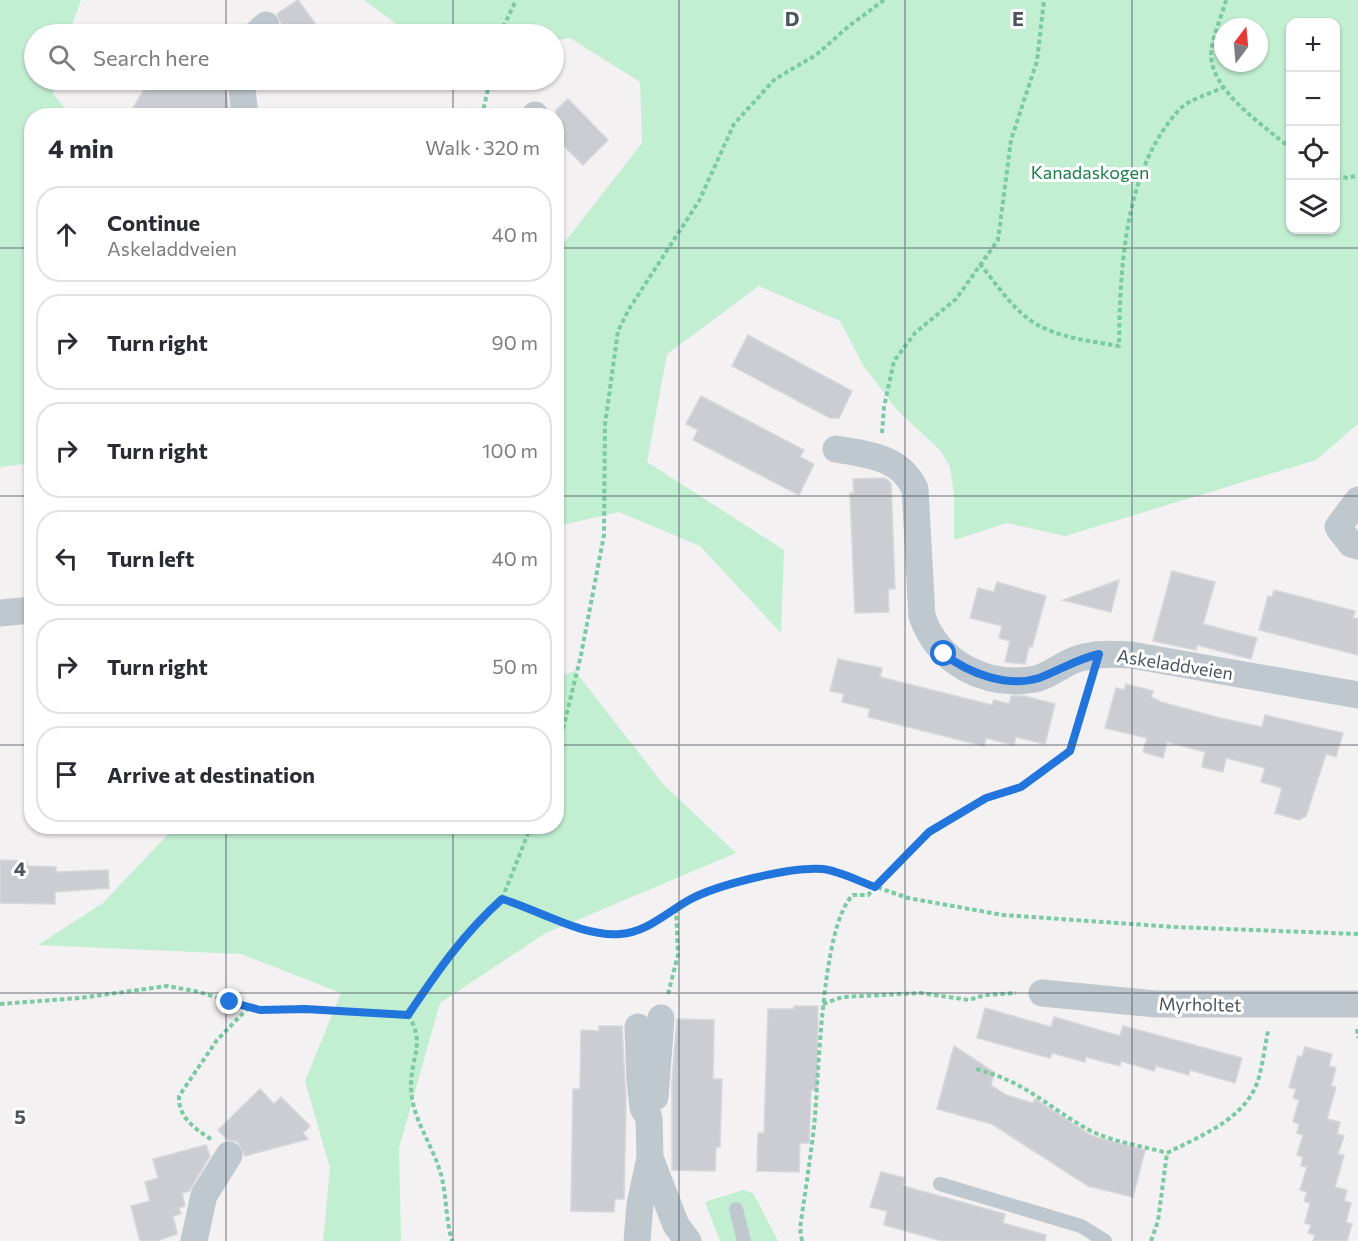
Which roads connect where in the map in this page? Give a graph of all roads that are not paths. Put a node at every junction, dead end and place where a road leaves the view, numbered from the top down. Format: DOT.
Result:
graph roads {
  1 [pos="242,90"];
  2 [pos="244,108"];
  3 [pos="836,449"];
  4 [pos="1358,500"];
  5 [pos="1358,546"];
  6 [pos="24,611"];
  7 [pos="0,613"];
  8 [pos="1358,695"];
  9 [pos="1042,993"];
  10 [pos="1358,1004"];
  11 [pos="650,1022"];
  12 [pos="229,1155"];
  13 [pos="650,1158"];
  14 [pos="940,1184"];
  15 [pos="736,1209"];
  16 [pos="194,1241"];
  17 [pos="637,1241"];
  18 [pos="688,1241"];
  19 [pos="744,1241"];
  20 [pos="1105,1241"];
  1 -- 2 [label="street"];
  3 -- 8 [label="street, Askeladdveien"];
  4 -- 5 [label="street"];
  6 -- 7 [label="street"];
  9 -- 10 [label="street, Myrholtet"];
  11 -- 13 [label="street"];
  12 -- 16 [label="street"];
  13 -- 17 [label="street"];
  13 -- 18 [label="street"];
  14 -- 20 [label="lane"];
  15 -- 19 [label="lane"];
}
